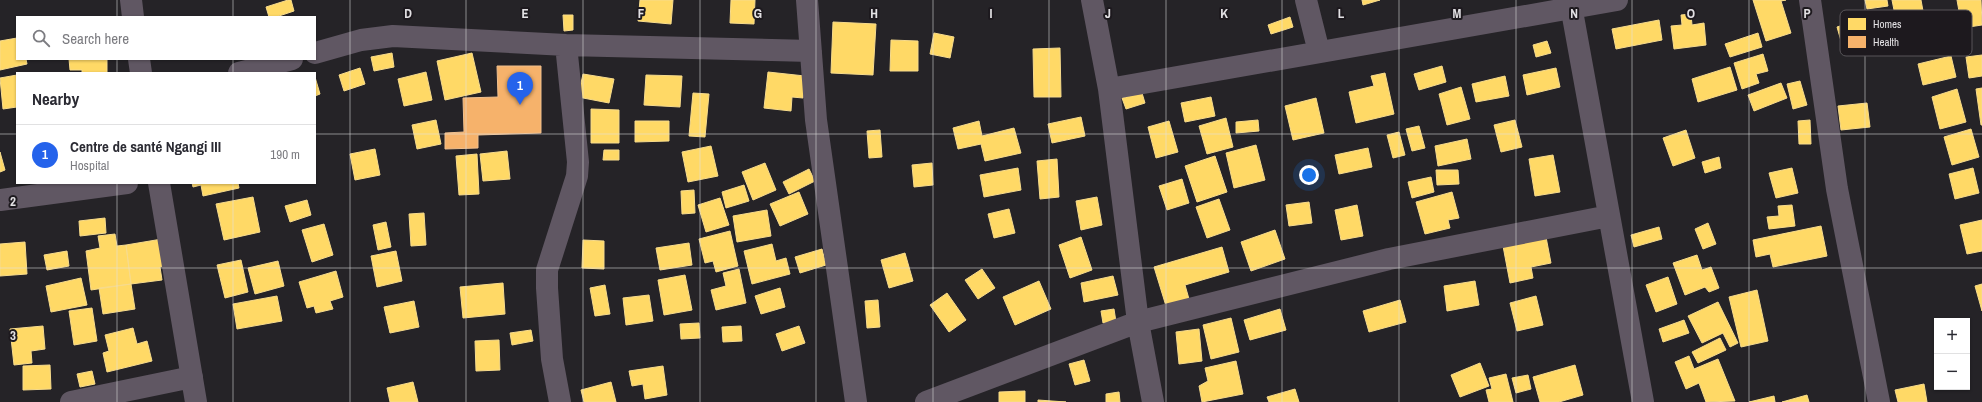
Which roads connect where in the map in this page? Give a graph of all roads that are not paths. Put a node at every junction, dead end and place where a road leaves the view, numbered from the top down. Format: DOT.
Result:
graph roads {
  1 [pos="131,0"];
  2 [pos="807,0"];
  3 [pos="1092,0"];
  4 [pos="1306,0"];
  5 [pos="1617,0"];
  6 [pos="1810,0"];
  7 [pos="1571,4"];
  8 [pos="133,16"];
  9 [pos="566,45"];
  10 [pos="810,51"];
  11 [pos="1319,52"];
  12 [pos="316,53"];
  13 [pos="139,60"];
  14 [pos="288,60"];
  15 [pos="141,72"];
  16 [pos="243,72"];
  17 [pos="1109,89"];
  18 [pos="120,184"];
  19 [pos="159,184"];
  20 [pos="0,200"];
  21 [pos="1609,216"];
  22 [pos="1138,322"];
  23 [pos="192,377"];
  24 [pos="71,402"];
  25 [pos="196,402"];
  26 [pos="560,402"];
  27 [pos="856,402"];
  28 [pos="926,402"];
  29 [pos="1153,402"];
  30 [pos="1643,402"];
  31 [pos="1879,402"];
  1 -- 8 [label="street"];
  2 -- 10 [label="street"];
  3 -- 17 [label="street"];
  4 -- 11 [label="street"];
  5 -- 7 [label="street"];
  6 -- 31 [label="street"];
  7 -- 11 [label="street"];
  7 -- 21 [label="street"];
  9 -- 10 [label="street"];
  9 -- 12 [label="street"];
  9 -- 26 [label="street"];
  10 -- 27 [label="street"];
  11 -- 17 [label="street"];
  13 -- 15 [label="street"];
  14 -- 16 [label="street"];
  17 -- 22 [label="street"];
  18 -- 20 [label="street"];
  19 -- 23 [label="street"];
  21 -- 22 [label="street"];
  21 -- 30 [label="street"];
  22 -- 28 [label="street"];
  22 -- 29 [label="street"];
  23 -- 24 [label="street"];
  23 -- 25 [label="street"];
}
